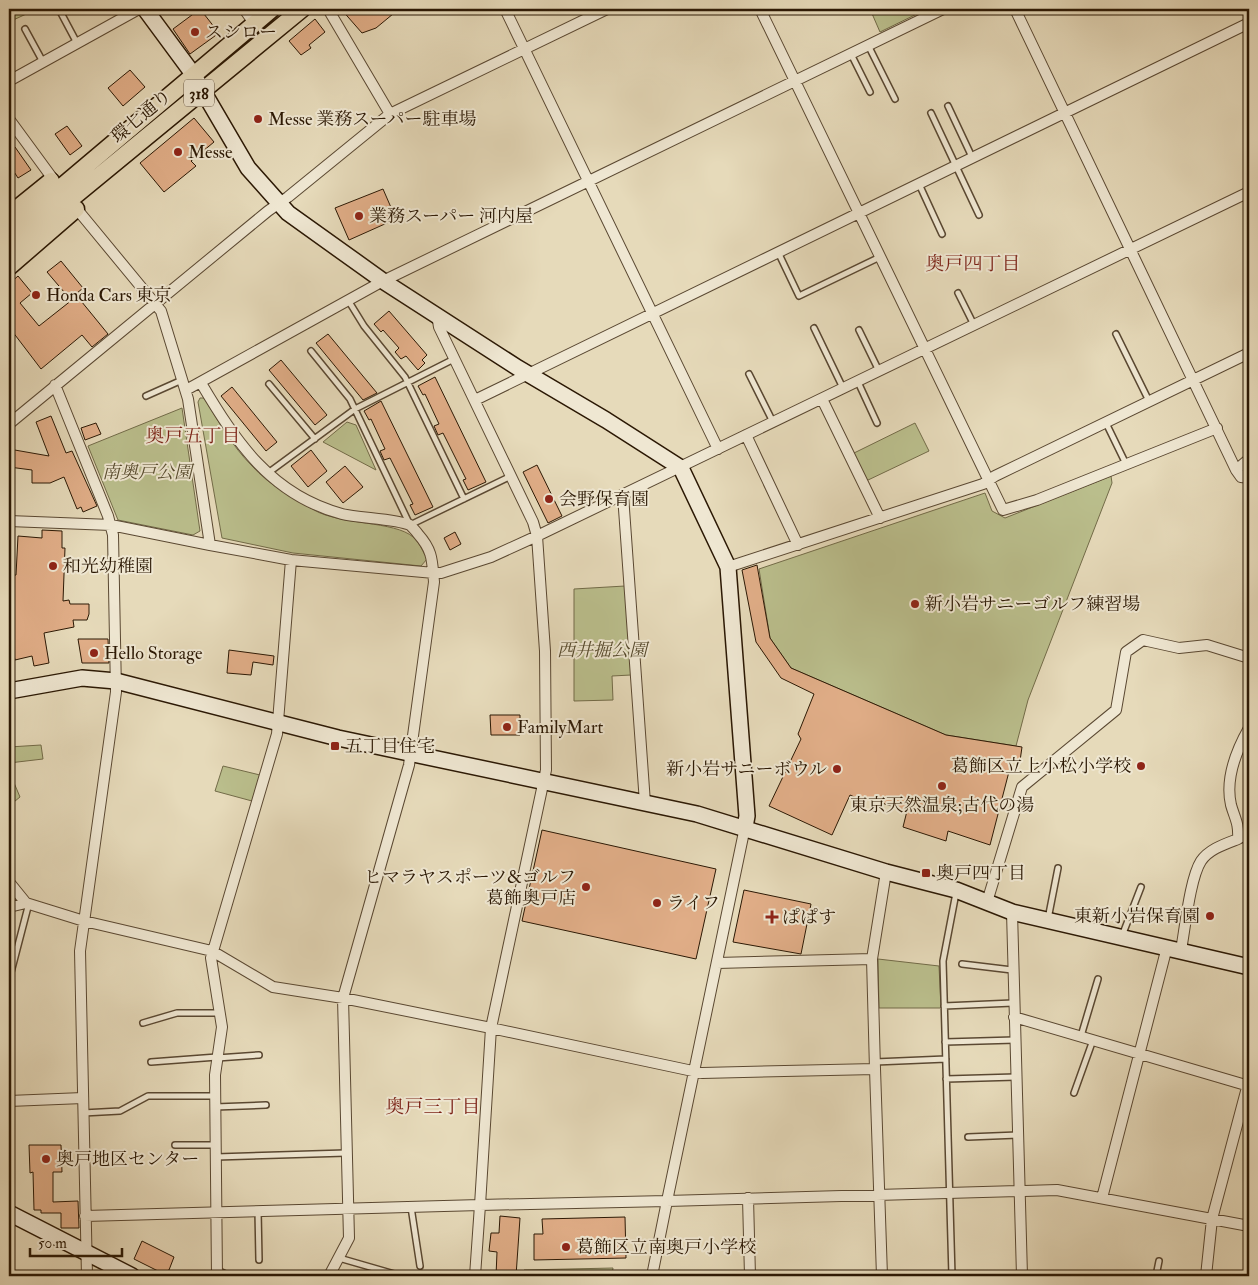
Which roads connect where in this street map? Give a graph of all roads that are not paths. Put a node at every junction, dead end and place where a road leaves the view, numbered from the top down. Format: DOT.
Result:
graph roads {
  1 [pos="139,9"];
  2 [pos="145,9"];
  3 [pos="244,9"];
  4 [pos="272,9"];
  5 [pos="302,9"];
  6 [pos="328,9"];
  7 [pos="505,9"];
  8 [pos="607,9"];
  9 [pos="760,9"];
  10 [pos="943,9"];
  11 [pos="1015,9"];
  12 [pos="61,13"];
  13 [pos="254,23"];
  14 [pos="1249,23"];
  15 [pos="25,29"];
  16 [pos="77,42"];
  17 [pos="868,46"];
  18 [pos="525,49"];
  19 [pos="851,54"];
  20 [pos="43,62"];
  21 [pos="193,74"];
  22 [pos="9,81"];
  23 [pos="795,81"];
  24 [pos="203,90"];
  25 [pos="870,92"];
  26 [pos="895,99"];
  27 [pos="948,106"];
  28 [pos="1064,112"];
  29 [pos="930,113"];
  30 [pos="390,114"];
  31 [pos="9,120"];
  32 [pos="972,157"];
  33 [pos="84,165"];
  34 [pos="955,165"];
  35 [pos="53,179"];
  36 [pos="98,179"];
  37 [pos="589,180"];
  38 [pos="918,183"];
  39 [pos="1249,192"];
  40 [pos="278,204"];
  41 [pos="76,208"];
  42 [pos="859,212"];
  43 [pos="979,215"];
  44 [pos="13,228"];
  45 [pos="942,234"];
  46 [pos="9,250"];
  47 [pos="1131,250"];
  48 [pos="778,252"];
  49 [pos="880,257"];
  50 [pos="9,267"];
  51 [pos="383,280"];
  52 [pos="958,293"];
  53 [pos="348,300"];
  54 [pos="155,303"];
  55 [pos="653,313"];
  56 [pos="437,315"];
  57 [pos="974,325"];
  58 [pos="814,328"];
  59 [pos="859,330"];
  60 [pos="1116,334"];
  61 [pos="926,349"];
  62 [pos="311,351"];
  63 [pos="1249,353"];
  64 [pos="455,359"];
  65 [pos="879,371"];
  66 [pos="530,373"];
  67 [pos="749,374"];
  68 [pos="1194,381"];
  69 [pos="858,382"];
  70 [pos="201,383"];
  71 [pos="407,383"];
  72 [pos="269,384"];
  73 [pos="55,385"];
  74 [pos="185,385"];
  75 [pos="844,388"];
  76 [pos="146,396"];
  77 [pos="822,399"];
  78 [pos="475,400"];
  79 [pos="1149,401"];
  80 [pos="355,409"];
  81 [pos="773,422"];
  82 [pos="1106,422"];
  83 [pos="877,423"];
  84 [pos="9,424"];
  85 [pos="1216,428"];
  86 [pos="746,435"];
  87 [pos="315,439"];
  88 [pos="718,449"];
  89 [pos="1249,459"];
  90 [pos="1126,464"];
  91 [pos="681,468"];
  92 [pos="1236,470"];
  93 [pos="268,473"];
  94 [pos="512,476"];
  95 [pos="1249,478"];
  96 [pos="990,479"];
  97 [pos="623,495"];
  98 [pos="464,499"];
  99 [pos="880,518"];
  100 [pos="9,521"];
  101 [pos="111,525"];
  102 [pos="410,526"];
  103 [pos="537,536"];
  104 [pos="210,545"];
  105 [pos="798,545"];
  106 [pos="291,560"];
  107 [pos="728,567"];
  108 [pos="434,573"];
  109 [pos="1249,658"];
  110 [pos="116,681"];
  111 [pos="9,691"];
  112 [pos="279,723"];
  113 [pos="1249,728"];
  114 [pos="1244,746"];
  115 [pos="410,754"];
  116 [pos="544,782"];
  117 [pos="645,803"];
  118 [pos="745,827"];
  119 [pos="1238,839"];
  120 [pos="1249,840"];
  121 [pos="1058,868"];
  122 [pos="886,872"];
  123 [pos="9,882"];
  124 [pos="1141,887"];
  125 [pos="956,890"];
  126 [pos="987,902"];
  127 [pos="27,903"];
  128 [pos="9,907"];
  129 [pos="1012,912"];
  130 [pos="1048,920"];
  131 [pos="84,921"];
  132 [pos="1122,936"];
  133 [pos="1174,948"];
  134 [pos="212,951"];
  135 [pos="872,959"];
  136 [pos="717,963"];
  137 [pos="962,964"];
  138 [pos="1249,968"];
  139 [pos="1012,970"];
  140 [pos="1098,979"];
  141 [pos="9,980"];
  142 [pos="343,998"];
  143 [pos="1013,1003"];
  144 [pos="944,1006"];
  145 [pos="219,1013"];
  146 [pos="1014,1017"];
  147 [pos="143,1023"];
  148 [pos="491,1028"];
  149 [pos="1081,1037"];
  150 [pos="1015,1040"];
  151 [pos="1093,1040"];
  152 [pos="945,1042"];
  153 [pos="1139,1054"];
  154 [pos="259,1055"];
  155 [pos="217,1058"];
  156 [pos="946,1059"];
  157 [pos="152,1062"];
  158 [pos="875,1065"];
  159 [pos="693,1072"];
  160 [pos="1016,1076"];
  161 [pos="946,1079"];
  162 [pos="1249,1084"];
  163 [pos="1074,1093"];
  164 [pos="214,1096"];
  165 [pos="82,1098"];
  166 [pos="9,1101"];
  167 [pos="215,1107"];
  168 [pos="263,1112"];
  169 [pos="83,1114"];
  170 [pos="1018,1135"];
  171 [pos="968,1137"];
  172 [pos="176,1145"];
  173 [pos="216,1145"];
  174 [pos="346,1152"];
  175 [pos="216,1157"];
  176 [pos="1020,1191"];
  177 [pos="950,1193"];
  178 [pos="879,1195"];
  179 [pos="748,1198"];
  180 [pos="1102,1198"];
  181 [pos="668,1201"];
  182 [pos="480,1205"];
  183 [pos="411,1207"];
  184 [pos="347,1208"];
  185 [pos="258,1211"];
  186 [pos="217,1212"];
  187 [pos="9,1214"];
  188 [pos="85,1216"];
  189 [pos="1212,1219"];
  190 [pos="1249,1226"];
  191 [pos="86,1254"];
  192 [pos="338,1258"];
  193 [pos="259,1260"];
  194 [pos="1159,1261"];
  195 [pos="420,1266"];
  196 [pos="217,1273"];
  197 [pos="398,1275"];
  198 [pos="86,1276"];
  199 [pos="132,1276"];
  200 [pos="230,1276"];
  201 [pos="329,1276"];
  202 [pos="475,1276"];
  203 [pos="652,1276"];
  204 [pos="750,1276"];
  205 [pos="882,1276"];
  206 [pos="952,1276"];
  207 [pos="1022,1276"];
  208 [pos="1156,1276"];
  209 [pos="1206,1276"];
  1 -- 16 [label="street"];
  2 -- 21 [label="street"];
  3 -- 13 [label="street"];
  4 -- 13 [label="main road, 環七通り / 318"];
  5 -- 24 [label="main road, 環七通り / 318"];
  6 -- 30 [label="street"];
  7 -- 18 [label="street"];
  8 -- 18 [label="street"];
  9 -- 23 [label="street"];
  10 -- 17 [label="street"];
  11 -- 28 [label="street"];
  12 -- 16 [label="lane"];
  13 -- 21 [label="main road, 環七通り / 318"];
  14 -- 28 [label="street"];
  15 -- 20 [label="lane"];
  16 -- 20 [label="street"];
  17 -- 19 [label="street"];
  17 -- 26 [label="lane"];
  18 -- 30 [label="street"];
  18 -- 37 [label="street"];
  19 -- 23 [label="street"];
  19 -- 25 [label="lane"];
  20 -- 22 [label="street"];
  21 -- 24 [label="street"];
  21 -- 33 [label="main road, 環七通り / 318"];
  23 -- 37 [label="street"];
  23 -- 42 [label="street"];
  24 -- 36 [label="main road, 環七通り / 318"];
  24 -- 40 [label="street"];
  27 -- 32 [label="lane"];
  28 -- 32 [label="street"];
  28 -- 47 [label="street"];
  29 -- 34 [label="lane"];
  30 -- 40 [label="street"];
  31 -- 35 [label="street"];
  32 -- 34 [label="street"];
  33 -- 35 [label="main road, 環七通り / 318"];
  33 -- 44 [label="main road, 環七通り / 318"];
  34 -- 38 [label="street"];
  34 -- 43 [label="lane"];
  35 -- 44 [label="main road, 環七通り / 318"];
  36 -- 41 [label="main road, 環七通り / 318"];
  36 -- 44 [label="main road, 環七通り / 318"];
  37 -- 51 [label="street"];
  37 -- 55 [label="street"];
  38 -- 42 [label="street"];
  38 -- 45 [label="lane"];
  39 -- 47 [label="street"];
  40 -- 51 [label="street"];
  40 -- 54 [label="street"];
  41 -- 50 [label="main road, 環七通り / 318"];
  41 -- 54 [label="street"];
  42 -- 48 [label="street"];
  42 -- 49 [label="street"];
  44 -- 46 [label="main road, 環七通り / 318"];
  47 -- 57 [label="street"];
  47 -- 68 [label="street"];
  48 -- 49 [label="lane"];
  48 -- 55 [label="street"];
  49 -- 61 [label="street"];
  51 -- 53 [label="street"];
  51 -- 56 [label="street"];
  52 -- 57 [label="lane"];
  53 -- 70 [label="street"];
  53 -- 71 [label="lane"];
  54 -- 73 [label="street"];
  54 -- 74 [label="street"];
  55 -- 66 [label="street"];
  55 -- 88 [label="street"];
  56 -- 64 [label="street"];
  56 -- 66 [label="street"];
  57 -- 61 [label="street"];
  58 -- 75 [label="lane"];
  59 -- 65 [label="lane"];
  60 -- 79 [label="lane"];
  61 -- 65 [label="street"];
  61 -- 96 [label="street"];
  62 -- 80 [label="lane"];
  63 -- 68 [label="street"];
  64 -- 71 [label="lane"];
  64 -- 78 [label="street"];
  65 -- 69 [label="street"];
  66 -- 78 [label="street"];
  66 -- 91 [label="street"];
  67 -- 81 [label="lane"];
  68 -- 79 [label="street"];
  68 -- 85 [label="street"];
  69 -- 75 [label="street"];
  69 -- 83 [label="lane"];
  70 -- 74 [label="street"];
  70 -- 93 [label="street"];
  71 -- 80 [label="lane"];
  71 -- 98 [label="lane"];
  72 -- 87 [label="lane"];
  73 -- 84 [label="street"];
  73 -- 101 [label="street"];
  74 -- 76 [label="lane"];
  74 -- 104 [label="street"];
  75 -- 77 [label="street"];
  77 -- 81 [label="street"];
  77 -- 99 [label="street"];
  78 -- 94 [label="street"];
  79 -- 82 [label="street"];
  80 -- 87 [label="lane"];
  80 -- 102 [label="lane"];
  81 -- 86 [label="street"];
  82 -- 90 [label="lane"];
  82 -- 96 [label="street"];
  85 -- 90 [label="street"];
  85 -- 92 [label="street"];
  86 -- 88 [label="street"];
  86 -- 105 [label="street"];
  87 -- 93 [label="lane"];
  88 -- 91 [label="street"];
  89 -- 92 [label="street"];
  90 -- 96 [label="street"];
  91 -- 97 [label="street"];
  91 -- 107 [label="street"];
  92 -- 95 [label="street"];
  93 -- 102 [label="street"];
  94 -- 98 [label="lane"];
  94 -- 103 [label="street"];
  96 -- 99 [label="street"];
  97 -- 103 [label="street"];
  97 -- 117 [label="street"];
  98 -- 102 [label="lane"];
  99 -- 105 [label="street"];
  100 -- 101 [label="street"];
  101 -- 104 [label="street"];
  101 -- 110 [label="street"];
  102 -- 108 [label="street"];
  103 -- 108 [label="street"];
  103 -- 116 [label="street"];
  104 -- 106 [label="street"];
  105 -- 107 [label="street"];
  106 -- 108 [label="street"];
  106 -- 112 [label="street"];
  107 -- 118 [label="street"];
  108 -- 115 [label="street"];
  109 -- 126 [label="street"];
  110 -- 111 [label="street"];
  110 -- 112 [label="street"];
  110 -- 131 [label="street"];
  112 -- 115 [label="street"];
  112 -- 134 [label="street"];
  113 -- 114 [label="street"];
  114 -- 119 [label="street"];
  115 -- 116 [label="street"];
  115 -- 142 [label="street"];
  116 -- 117 [label="street"];
  116 -- 148 [label="street"];
  117 -- 118 [label="street"];
  118 -- 122 [label="street"];
  118 -- 136 [label="street"];
  119 -- 120 [label="lane"];
  119 -- 133 [label="street"];
  121 -- 130 [label="lane"];
  122 -- 125 [label="street"];
  122 -- 135 [label="street"];
  123 -- 127 [label="street"];
  124 -- 132 [label="lane"];
  125 -- 126 [label="street"];
  125 -- 144 [label="lane"];
  126 -- 129 [label="street"];
  127 -- 128 [label="street"];
  127 -- 131 [label="street"];
  127 -- 141 [label="lane"];
  129 -- 130 [label="street"];
  129 -- 139 [label="street"];
  130 -- 132 [label="street"];
  131 -- 134 [label="street"];
  131 -- 165 [label="street"];
  132 -- 133 [label="street"];
  133 -- 138 [label="street"];
  133 -- 153 [label="street"];
  134 -- 142 [label="street"];
  134 -- 145 [label="street"];
  135 -- 136 [label="street"];
  135 -- 158 [label="street"];
  136 -- 159 [label="street"];
  137 -- 139 [label="lane"];
  139 -- 143 [label="street"];
  140 -- 149 [label="lane"];
  142 -- 148 [label="street"];
  142 -- 174 [label="street"];
  143 -- 144 [label="lane"];
  143 -- 146 [label="street"];
  144 -- 152 [label="lane"];
  145 -- 147 [label="lane"];
  145 -- 155 [label="street"];
  146 -- 149 [label="street"];
  146 -- 150 [label="street"];
  148 -- 159 [label="street"];
  148 -- 182 [label="street"];
  149 -- 151 [label="street"];
  150 -- 152 [label="lane"];
  150 -- 160 [label="street"];
  151 -- 153 [label="street"];
  151 -- 163 [label="lane"];
  152 -- 156 [label="lane"];
  153 -- 162 [label="street"];
  153 -- 180 [label="street"];
  154 -- 155 [label="lane"];
  155 -- 157 [label="lane"];
  155 -- 164 [label="street"];
  156 -- 158 [label="lane"];
  156 -- 161 [label="lane"];
  158 -- 159 [label="street"];
  158 -- 178 [label="street"];
  159 -- 181 [label="street"];
  160 -- 161 [label="lane"];
  160 -- 170 [label="street"];
  161 -- 177 [label="lane"];
  162 -- 189 [label="street"];
  164 -- 167 [label="street"];
  164 -- 169 [label="lane"];
  165 -- 166 [label="street"];
  165 -- 169 [label="street"];
  167 -- 168 [label="lane"];
  167 -- 173 [label="street"];
  169 -- 188 [label="street"];
  170 -- 171 [label="lane"];
  170 -- 176 [label="street"];
  172 -- 173 [label="lane"];
  173 -- 175 [label="street"];
  174 -- 175 [label="lane"];
  174 -- 184 [label="street"];
  175 -- 186 [label="street"];
  176 -- 177 [label="street"];
  176 -- 180 [label="street"];
  176 -- 207 [label="street"];
  177 -- 178 [label="street"];
  177 -- 206 [label="lane"];
  178 -- 179 [label="street"];
  178 -- 205 [label="street"];
  179 -- 181 [label="street"];
  179 -- 204 [label="street"];
  180 -- 189 [label="street"];
  181 -- 182 [label="street"];
  181 -- 203 [label="street"];
  182 -- 183 [label="street"];
  182 -- 202 [label="street"];
  183 -- 184 [label="street"];
  183 -- 195 [label="lane"];
  184 -- 185 [label="street"];
  184 -- 192 [label="street"];
  185 -- 186 [label="street"];
  185 -- 193 [label="lane"];
  186 -- 188 [label="street"];
  186 -- 196 [label="street"];
  187 -- 191 [label="street"];
  188 -- 191 [label="street"];
  189 -- 190 [label="street"];
  189 -- 209 [label="street"];
  191 -- 198 [label="street"];
  191 -- 199 [label="street"];
  192 -- 197 [label="lane"];
  192 -- 201 [label="street"];
  194 -- 208 [label="lane"];
  196 -- 200 [label="lane"];
}
